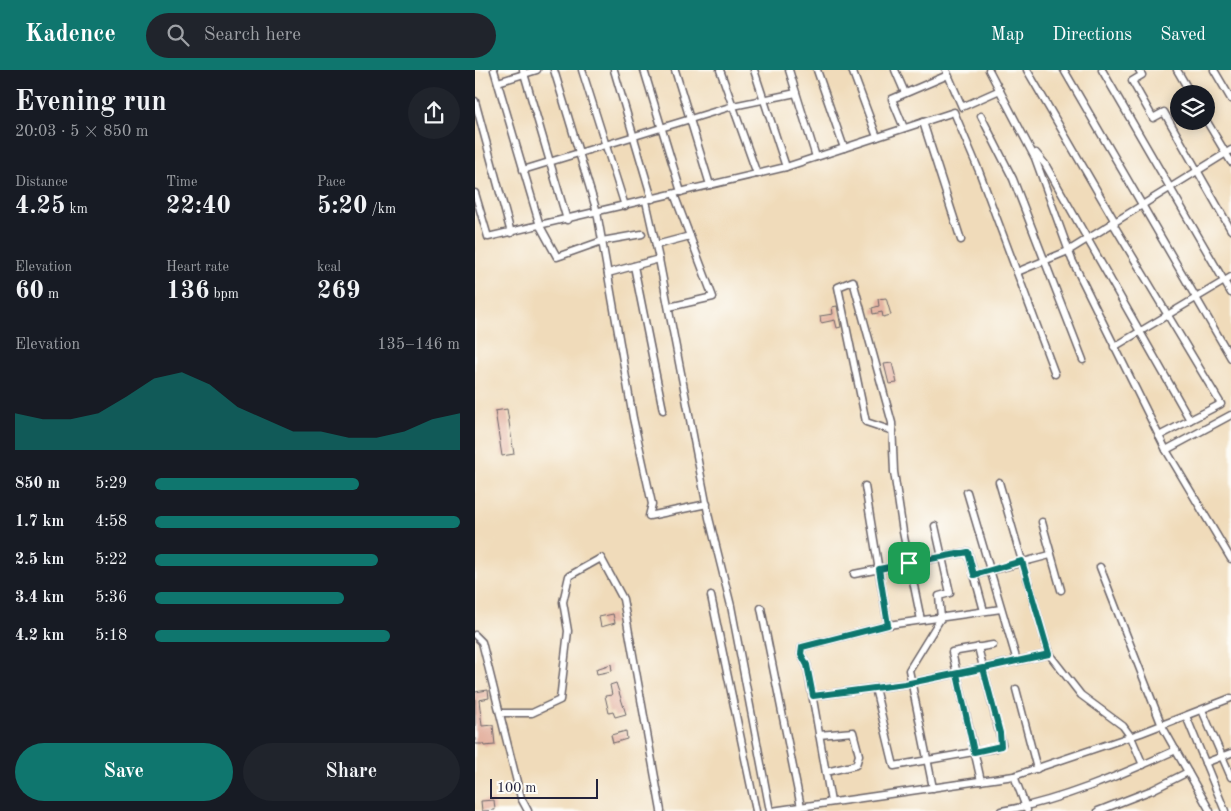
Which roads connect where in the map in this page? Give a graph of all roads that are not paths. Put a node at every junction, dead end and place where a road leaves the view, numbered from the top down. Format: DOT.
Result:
graph roads {
  1 [pos="494,70"];
  2 [pos="537,70"];
  3 [pos="554,70"];
  4 [pos="582,70"];
  5 [pos="614,70"];
  6 [pos="644,70"];
  7 [pos="675,70"];
  8 [pos="720,70"];
  9 [pos="754,70"];
  10 [pos="789,70"];
  11 [pos="817,70"];
  12 [pos="852,70"];
  13 [pos="895,70"];
  14 [pos="989,70"];
  15 [pos="1027,70"];
  16 [pos="1064,70"];
  17 [pos="1102,70"];
  18 [pos="1139,70"];
  19 [pos="1177,70"];
  20 [pos="1214,70"];
  21 [pos="523,72"];
  22 [pos="947,72"];
  23 [pos="497,82"];
  24 [pos="1186,85"];
  25 [pos="999,90"];
  26 [pos="796,93"];
  27 [pos="905,93"];
  28 [pos="1231,99"];
  29 [pos="764,100"];
  30 [pos="475,101"];
  31 [pos="733,106"];
  32 [pos="981,116"];
  33 [pos="690,119"];
  34 [pos="923,122"];
  35 [pos="661,128"];
  36 [pos="904,128"];
  37 [pos="1213,130"];
  38 [pos="633,136"];
  39 [pos="877,137"];
  40 [pos="1027,144"];
  41 [pos="605,145"];
  42 [pos="844,148"];
  43 [pos="1228,151"];
  44 [pos="579,153"];
  45 [pos="816,158"];
  46 [pos="550,162"];
  47 [pos="1231,162"];
  48 [pos="786,167"];
  49 [pos="523,170"];
  50 [pos="1196,171"];
  51 [pos="757,174"];
  52 [pos="710,185"];
  53 [pos="1169,187"];
  54 [pos="475,193"];
  55 [pos="677,193"];
  56 [pos="649,200"];
  57 [pos="1141,204"];
  58 [pos="625,206"];
  59 [pos="597,212"];
  60 [pos="567,220"];
  61 [pos="1113,221"];
  62 [pos="540,226"];
  63 [pos="1231,230"];
  64 [pos="511,233"];
  65 [pos="642,234"];
  66 [pos="690,236"];
  67 [pos="1086,239"];
  68 [pos="961,240"];
  69 [pos="602,241"];
  70 [pos="656,245"];
  71 [pos="1068,251"];
  72 [pos="659,259"];
  73 [pos="1044,261"];
  74 [pos="634,266"];
  75 [pos="1017,272"];
  76 [pos="608,273"];
  77 [pos="1231,277"];
  78 [pos="1224,281"];
  79 [pos="1231,293"];
  80 [pos="1196,298"];
  81 [pos="669,307"];
  82 [pos="1168,314"];
  83 [pos="1141,330"];
  84 [pos="1114,347"];
  85 [pos="1231,358"];
  86 [pos="1083,360"];
  87 [pos="1055,374"];
  88 [pos="663,410"];
  89 [pos="1231,415"];
  90 [pos="1190,420"];
  91 [pos="893,431"];
  92 [pos="1159,436"];
  93 [pos="1166,450"];
  94 [pos="999,482"];
  95 [pos="865,486"];
  96 [pos="967,492"];
  97 [pos="707,504"];
  98 [pos="1042,522"];
  99 [pos="935,526"];
  100 [pos="1228,548"];
  101 [pos="1050,554"];
  102 [pos="941,558"];
  103 [pos="1231,559"];
  104 [pos="1022,561"];
  105 [pos="909,563"];
  106 [pos="1099,567"];
  107 [pos="879,569"];
  108 [pos="990,570"];
  109 [pos="854,574"];
  110 [pos="974,575"];
  111 [pos="1061,590"];
  112 [pos="711,596"];
  113 [pos="761,608"];
  114 [pos="1001,609"];
  115 [pos="984,611"];
  116 [pos="941,618"];
  117 [pos="921,620"];
  118 [pos="888,625"];
  119 [pos="475,635"];
  120 [pos="993,644"];
  121 [pos="978,647"];
  122 [pos="1049,654"];
  123 [pos="1017,661"];
  124 [pos="983,668"];
  125 [pos="957,674"];
  126 [pos="911,683"];
  127 [pos="875,688"];
  128 [pos="1016,689"];
  129 [pos="813,696"];
  130 [pos="1231,698"];
  131 [pos="1202,710"];
  132 [pos="499,713"];
  133 [pos="1186,716"];
  134 [pos="1162,726"];
  135 [pos="819,735"];
  136 [pos="1131,737"];
  137 [pos="1176,750"];
  138 [pos="974,752"];
  139 [pos="1231,753"];
  140 [pos="1222,756"];
  141 [pos="927,761"];
  142 [pos="1205,763"];
  143 [pos="1143,765"];
  144 [pos="1037,769"];
  145 [pos="826,772"];
  146 [pos="1188,772"];
  147 [pos="1015,776"];
  148 [pos="1231,777"];
  149 [pos="981,781"];
  150 [pos="933,788"];
  151 [pos="831,802"];
  152 [pos="801,807"];
  153 [pos="1027,809"];
  154 [pos="529,811"];
  155 [pos="661,811"];
  156 [pos="756,811"];
  157 [pos="771,811"];
  158 [pos="1001,811"];
  159 [pos="1098,811"];
  160 [pos="1210,811"];
  161 [pos="1225,811"];
  1 -- 23 [label="street"];
  2 -- 21 [label="street"];
  3 -- 44 [label="street"];
  4 -- 41 [label="street"];
  5 -- 38 [label="street"];
  6 -- 35 [label="street"];
  7 -- 33 [label="street"];
  8 -- 31 [label="street"];
  9 -- 29 [label="street"];
  10 -- 26 [label="street"];
  11 -- 42 [label="street"];
  12 -- 39 [label="street"];
  13 -- 27 [label="street"];
  14 -- 25 [label="street"];
  15 -- 61 [label="street"];
  16 -- 57 [label="street"];
  17 -- 53 [label="street"];
  18 -- 50 [label="street"];
  19 -- 24 [label="street"];
  20 -- 28 [label="street"];
  21 -- 23 [label="street"];
  21 -- 46 [label="street"];
  22 -- 25 [label="street"];
  22 -- 27 [label="street"];
  23 -- 49 [label="street"];
  25 -- 40 [label="street"];
  26 -- 29 [label="street"];
  26 -- 45 [label="street"];
  27 -- 36 [label="street"];
  29 -- 31 [label="street"];
  29 -- 48 [label="street"];
  30 -- 64 [label="street"];
  31 -- 33 [label="street"];
  31 -- 51 [label="street"];
  32 -- 73 [label="street"];
  33 -- 35 [label="street"];
  33 -- 52 [label="street"];
  34 -- 36 [label="street"];
  34 -- 68 [label="street"];
  34 -- 75 [label="street"];
  35 -- 38 [label="street"];
  35 -- 55 [label="street"];
  36 -- 39 [label="street"];
  37 -- 43 [label="street"];
  38 -- 41 [label="street"];
  38 -- 56 [label="street"];
  39 -- 42 [label="street"];
  40 -- 67 [label="street"];
  40 -- 71 [label="street"];
  41 -- 44 [label="street"];
  41 -- 58 [label="street"];
  42 -- 45 [label="street"];
  43 -- 47 [label="street"];
  43 -- 50 [label="street"];
  44 -- 46 [label="street"];
  44 -- 59 [label="street"];
  45 -- 48 [label="street"];
  46 -- 49 [label="street"];
  46 -- 60 [label="street"];
  48 -- 51 [label="street"];
  49 -- 62 [label="street"];
  50 -- 53 [label="street"];
  50 -- 63 [label="street"];
  51 -- 52 [label="street"];
  52 -- 55 [label="street"];
  53 -- 57 [label="street"];
  53 -- 78 [label="street"];
  54 -- 64 [label="street"];
  55 -- 56 [label="street"];
  55 -- 66 [label="street"];
  56 -- 58 [label="street"];
  56 -- 70 [label="street"];
  57 -- 61 [label="street"];
  57 -- 80 [label="street"];
  58 -- 59 [label="street"];
  59 -- 60 [label="street"];
  59 -- 69 [label="street"];
  60 -- 62 [label="street"];
  61 -- 67 [label="street"];
  61 -- 82 [label="street"];
  62 -- 64 [label="street"];
  62 -- 69 [label="street"];
  65 -- 69 [label="street"];
  66 -- 70 [label="street"];
  66 -- 81 [label="street"];
  67 -- 71 [label="street"];
  67 -- 83 [label="street"];
  69 -- 76 [label="street"];
  70 -- 72 [label="street"];
  71 -- 73 [label="street"];
  71 -- 84 [label="street"];
  72 -- 74 [label="street"];
  72 -- 81 [label="street"];
  73 -- 75 [label="street"];
  73 -- 86 [label="street"];
  74 -- 76 [label="street"];
  74 -- 88 [label="street"];
  75 -- 87 [label="street"];
  76 -- 97 [label="street"];
  77 -- 78 [label="street"];
  78 -- 79 [label="street"];
  78 -- 80 [label="street"];
  80 -- 82 [label="street"];
  80 -- 85 [label="street"];
  81 -- 97 [label="street"];
  82 -- 83 [label="street"];
  82 -- 90 [label="street"];
  83 -- 84 [label="street"];
  83 -- 90 [label="street"];
  84 -- 92 [label="street"];
  89 -- 93 [label="street"];
  90 -- 92 [label="street"];
  91 -- 91 [label="street"];
  91 -- 105 [label="street"];
  92 -- 93 [label="street"];
  93 -- 100 [label="street"];
  94 -- 104 [label="street"];
  95 -- 107 [label="street"];
  96 -- 108 [label="street"];
  97 -- 157 [label="street"];
  98 -- 101 [label="street"];
  99 -- 102 [label="street"];
  100 -- 103 [label="street"];
  101 -- 104 [label="street"];
  101 -- 111 [label="street"];
  102 -- 105 [label="street"];
  102 -- 110 [label="street"];
  102 -- 116 [label="street"];
  104 -- 108 [label="street"];
  104 -- 122 [label="street"];
  105 -- 107 [label="street"];
  105 -- 117 [label="street"];
  106 -- 134 [label="street"];
  107 -- 109 [label="street"];
  107 -- 118 [label="street"];
  108 -- 110 [label="street"];
  108 -- 114 [label="street"];
  110 -- 115 [label="street"];
  112 -- 156 [label="street"];
  113 -- 152 [label="street"];
  114 -- 115 [label="street"];
  114 -- 123 [label="street"];
  115 -- 116 [label="street"];
  116 -- 117 [label="street"];
  116 -- 126 [label="street"];
  117 -- 118 [label="street"];
  118 -- 129 [label="street"];
  119 -- 132 [label="street"];
  120 -- 121 [label="street"];
  121 -- 124 [label="street"];
  121 -- 125 [label="street"];
  122 -- 123 [label="street"];
  122 -- 136 [label="street"];
  123 -- 124 [label="street"];
  124 -- 125 [label="street"];
  124 -- 138 [label="street"];
  125 -- 126 [label="street"];
  125 -- 138 [label="street"];
  126 -- 127 [label="street"];
  126 -- 141 [label="street"];
  127 -- 129 [label="street"];
  127 -- 141 [label="street"];
  128 -- 144 [label="street"];
  129 -- 135 [label="street"];
  130 -- 131 [label="street"];
  131 -- 133 [label="street"];
  131 -- 140 [label="street"];
  132 -- 154 [label="street"];
  132 -- 155 [label="street"];
  133 -- 134 [label="street"];
  133 -- 142 [label="street"];
  134 -- 136 [label="street"];
  134 -- 137 [label="street"];
  135 -- 145 [label="street"];
  135 -- 145 [label="street"];
  136 -- 143 [label="street"];
  136 -- 144 [label="street"];
  137 -- 143 [label="street"];
  137 -- 146 [label="street"];
  138 -- 141 [label="street"];
  138 -- 149 [label="street"];
  139 -- 140 [label="street"];
  140 -- 142 [label="street"];
  140 -- 148 [label="street"];
  141 -- 150 [label="street"];
  142 -- 161 [label="street"];
  143 -- 153 [label="street"];
  144 -- 147 [label="street"];
  145 -- 151 [label="street"];
  146 -- 159 [label="street"];
  146 -- 160 [label="street"];
  147 -- 149 [label="street"];
  147 -- 153 [label="street"];
  149 -- 150 [label="street"];
  150 -- 151 [label="street"];
  151 -- 152 [label="street"];
  152 -- 157 [label="street"];
  153 -- 158 [label="street"];
}
